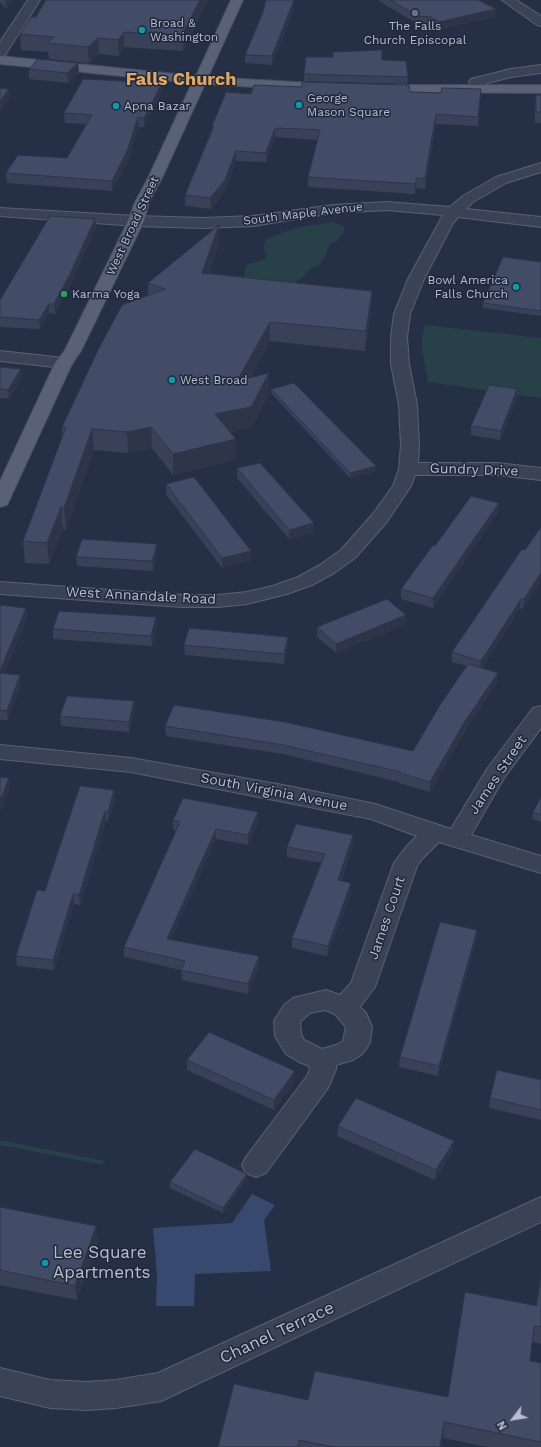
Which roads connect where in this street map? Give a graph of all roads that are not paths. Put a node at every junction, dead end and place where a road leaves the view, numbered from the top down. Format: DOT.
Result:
graph roads {
  1 [pos="34,0"];
  2 [pos="237,0"];
  3 [pos="508,0"];
  4 [pos="541,22"];
  5 [pos="0,52"];
  6 [pos="0,60"];
  7 [pos="541,69"];
  8 [pos="202,76"];
  9 [pos="476,82"];
  10 [pos="541,83"];
  11 [pos="343,84"];
  12 [pos="541,89"];
  13 [pos="541,167"];
  14 [pos="0,212"];
  15 [pos="454,212"];
  16 [pos="136,221"];
  17 [pos="541,222"];
  18 [pos="0,356"];
  19 [pos="64,363"];
  20 [pos="408,469"];
  21 [pos="541,474"];
  22 [pos="0,501"];
  23 [pos="0,588"];
  24 [pos="541,713"];
  25 [pos="0,752"];
  26 [pos="445,836"];
  27 [pos="541,865"];
  28 [pos="344,1007"];
  29 [pos="322,1059"];
  30 [pos="256,1165"];
  31 [pos="541,1209"];
  32 [pos="0,1382"];
  1 -- 5 [label="street"];
  2 -- 8 [label="main road, West Broad Street"];
  3 -- 4 [label="street"];
  5 -- 8 [label="main road"];
  6 -- 8 [label="main road"];
  7 -- 9 [label="street"];
  8 -- 11 [label="main road"];
  8 -- 16 [label="main road, West Broad Street"];
  9 -- 10 [label="main road"];
  9 -- 12 [label="main road"];
  13 -- 15 [label="street, West Annandale Road"];
  14 -- 16 [label="street, South Maple Avenue"];
  15 -- 16 [label="street, South Maple Avenue"];
  15 -- 17 [label="street, South Maple Avenue"];
  15 -- 20 [label="street, West Annandale Road"];
  16 -- 19 [label="main road, West Broad Street"];
  18 -- 19 [label="street"];
  19 -- 22 [label="main road, West Broad Street"];
  20 -- 21 [label="street, Gundry Drive"];
  20 -- 23 [label="street, West Annandale Road"];
  24 -- 26 [label="street, James Street"];
  25 -- 26 [label="street, South Virginia Avenue"];
  26 -- 27 [label="street, South Virginia Avenue"];
  26 -- 28 [label="street, James Court"];
  28 -- 29 [label="street"];
  28 -- 29 [label="street"];
  29 -- 30 [label="street"];
  31 -- 32 [label="street, Chanel Terrace"];
}
